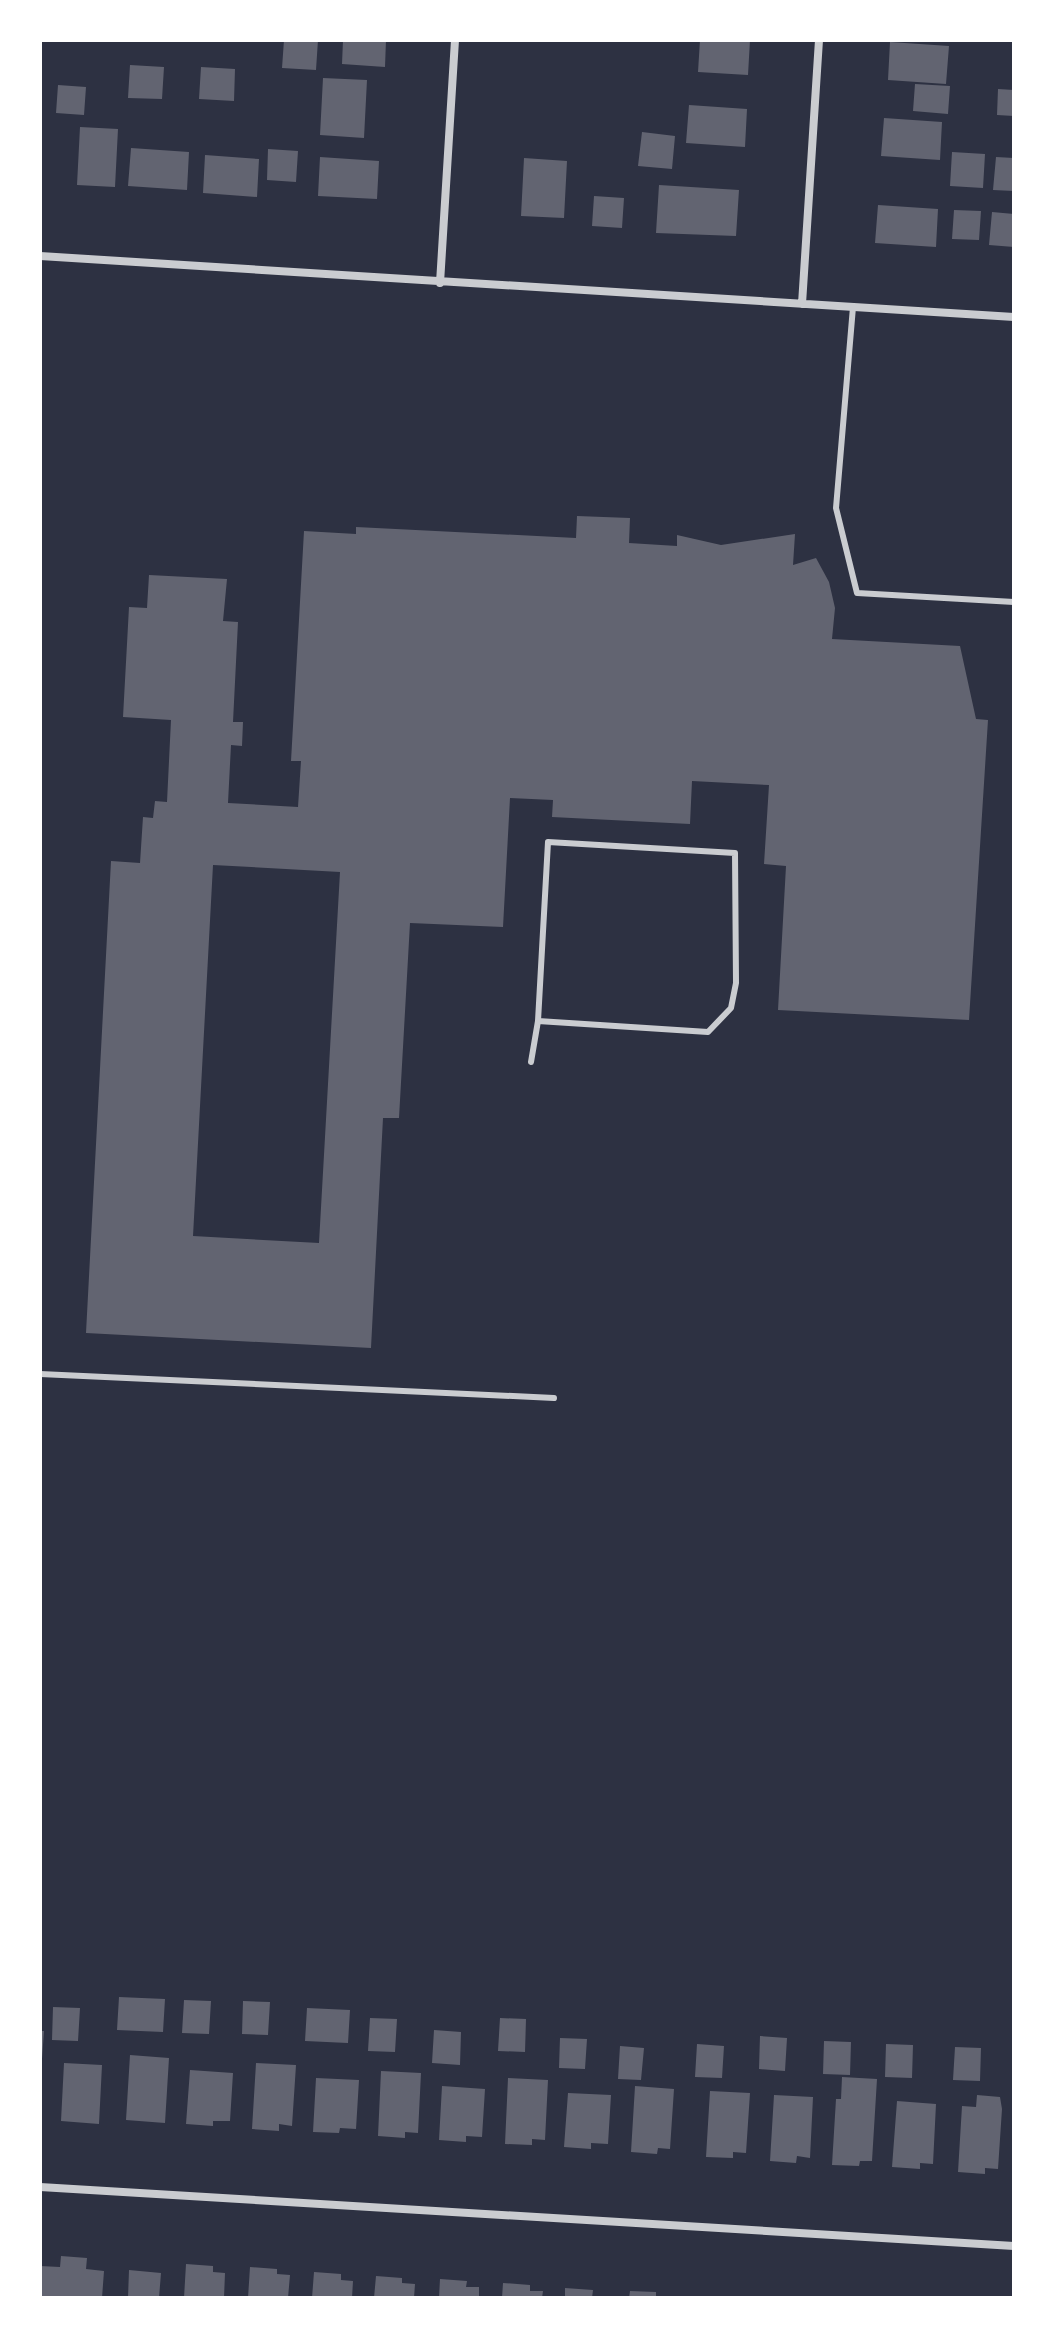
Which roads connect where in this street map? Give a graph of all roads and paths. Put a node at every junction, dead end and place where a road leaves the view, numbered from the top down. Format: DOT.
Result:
graph roads {
  1 [pos="455,40"];
  2 [pos="819,40"];
  3 [pos="40,256"];
  4 [pos="440,283"];
  5 [pos="802,304"];
  6 [pos="853,307"];
  7 [pos="1014,317"];
  8 [pos="1014,602"];
  9 [pos="538,1021"];
  10 [pos="531,1062"];
  11 [pos="40,1374"];
  12 [pos="554,1398"];
  13 [pos="40,2187"];
  14 [pos="1014,2246"];
  1 -- 4 [label="street"];
  2 -- 5 [label="street"];
  3 -- 4 [label="street"];
  4 -- 5 [label="street"];
  5 -- 6 [label="street"];
  6 -- 7 [label="street"];
  6 -- 8 [label="lane"];
  9 -- 9 [label="lane"];
  9 -- 10 [label="lane"];
  11 -- 12 [label="lane"];
  13 -- 14 [label="street"];
}
